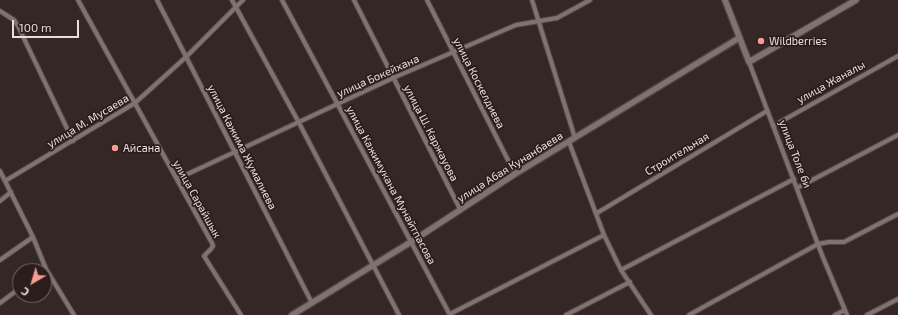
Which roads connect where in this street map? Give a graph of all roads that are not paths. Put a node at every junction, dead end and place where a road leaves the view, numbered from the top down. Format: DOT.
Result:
graph roads {
  1 [pos="78,0"];
  2 [pos="157,0"];
  3 [pos="232,0"];
  4 [pos="243,0"];
  5 [pos="282,0"];
  6 [pos="354,0"];
  7 [pos="428,0"];
  8 [pos="532,0"];
  9 [pos="590,0"];
  10 [pos="725,0"];
  11 [pos="856,0"];
  12 [pos="236,9"];
  13 [pos="0,11"];
  14 [pos="540,22"];
  15 [pos="739,38"];
  16 [pos="454,52"];
  17 [pos="898,56"];
  18 [pos="186,57"];
  19 [pos="749,62"];
  20 [pos="393,78"];
  21 [pos="135,103"];
  22 [pos="338,103"];
  23 [pos="767,111"];
  24 [pos="298,122"];
  25 [pos="773,126"];
  26 [pos="898,135"];
  27 [pos="576,138"];
  28 [pos="73,141"];
  29 [pos="569,142"];
  30 [pos="235,151"];
  31 [pos="0,171"];
  32 [pos="515,174"];
  33 [pos="176,179"];
  34 [pos="794,179"];
  35 [pos="5,182"];
  36 [pos="797,188"];
  37 [pos="11,192"];
  38 [pos="0,201"];
  39 [pos="460,209"];
  40 [pos="597,213"];
  41 [pos="898,214"];
  42 [pos="604,235"];
  43 [pos="33,237"];
  44 [pos="411,242"];
  45 [pos="818,244"];
  46 [pos="0,260"];
  47 [pos="42,263"];
  48 [pos="373,265"];
  49 [pos="621,270"];
  50 [pos="52,282"];
  51 [pos="630,282"];
  52 [pos="12,294"];
  53 [pos="898,299"];
  54 [pos="0,303"];
  55 [pos="312,303"];
  56 [pos="846,310"];
  57 [pos="450,314"];
  58 [pos="73,315"];
  59 [pos="241,315"];
  60 [pos="292,315"];
  61 [pos="399,315"];
  62 [pos="566,315"];
  63 [pos="652,315"];
  64 [pos="689,315"];
  65 [pos="835,315"];
  66 [pos="848,315"];
  67 [pos="867,315"];
  1 -- 21 [label="street, улица Сарайшык"];
  2 -- 18 [label="street, улица Кажима Жумалиева"];
  3 -- 12 [label="street"];
  4 -- 12 [label="street, улица М. Мусаева"];
  5 -- 22 [label="street, улица Кажимукана Мунайтпасова"];
  6 -- 20 [label="street, улица Ш. Каржауова"];
  7 -- 16 [label="street, улица Коскелдиева"];
  8 -- 14 [label="street"];
  9 -- 14 [label="street, улица Бокейхана"];
  10 -- 15 [label="street, улица Толе би"];
  11 -- 19 [label="street"];
  12 -- 18 [label="street, улица М. Мусаева"];
  12 -- 24 [label="street"];
  13 -- 28 [label="street"];
  14 -- 16 [label="street, улица Бокейхана"];
  14 -- 27 [label="street"];
  15 -- 19 [label="street, улица Толе би"];
  15 -- 27 [label="street, улица Абая Кунанбаева"];
  16 -- 20 [label="street, улица Бокейхана"];
  16 -- 32 [label="street, улица Коскелдиева"];
  17 -- 25 [label="street, улица Жаналы"];
  18 -- 21 [label="street, улица М. Мусаева"];
  18 -- 30 [label="street, улица Кажима Жумалиева"];
  19 -- 23 [label="street, улица Толе би"];
  20 -- 22 [label="street, улица Бокейхана"];
  20 -- 39 [label="street, улица Ш. Каржауова"];
  21 -- 28 [label="street, улица М. Мусаева"];
  21 -- 33 [label="street, улица Сарайшык"];
  22 -- 24 [label="street, улица Бокейхана"];
  22 -- 44 [label="street, улица Кажимукана Мунайтпасова"];
  23 -- 25 [label="street, улица Толе би"];
  23 -- 40 [label="street, Строительная"];
  24 -- 30 [label="street, улица Бокейхана"];
  24 -- 48 [label="street"];
  25 -- 34 [label="street, улица Толе би"];
  26 -- 36 [label="street"];
  27 -- 29 [label="street, улица Абая Кунанбаева"];
  28 -- 35 [label="street, улица М. Мусаева"];
  29 -- 32 [label="street, улица Абая Кунанбаева"];
  29 -- 40 [label="street"];
  30 -- 33 [label="street, улица Бокейхана"];
  30 -- 55 [label="street, улица Кажима Жумалиева"];
  31 -- 35 [label="street"];
  32 -- 39 [label="street, улица Абая Кунанбаева"];
  33 -- 59 [label="street, улица Сарайшык"];
  34 -- 36 [label="street, улица Толе би"];
  34 -- 49 [label="street"];
  35 -- 37 [label="street"];
  36 -- 45 [label="street, улица Толе би"];
  37 -- 38 [label="street"];
  37 -- 43 [label="street"];
  39 -- 44 [label="street, улица Абая Кунанбаева"];
  40 -- 42 [label="street"];
  41 -- 45 [label="street"];
  42 -- 49 [label="street"];
  42 -- 57 [label="street"];
  43 -- 46 [label="street"];
  43 -- 47 [label="street"];
  44 -- 48 [label="street, улица Абая Кунанбаева"];
  44 -- 57 [label="street, улица Кажимукана Мунайтпасова"];
  45 -- 56 [label="street, улица Толе би"];
  45 -- 64 [label="street"];
  48 -- 55 [label="street, улица Абая Кунанбаева"];
  48 -- 61 [label="street"];
  49 -- 51 [label="street"];
  50 -- 58 [label="street"];
  51 -- 62 [label="street"];
  51 -- 63 [label="street"];
  52 -- 54 [label="street"];
  53 -- 67 [label="street"];
  55 -- 60 [label="street, улица Абая Кунанбаева"];
  56 -- 65 [label="street"];
  56 -- 66 [label="street, улица Толе би"];
}
